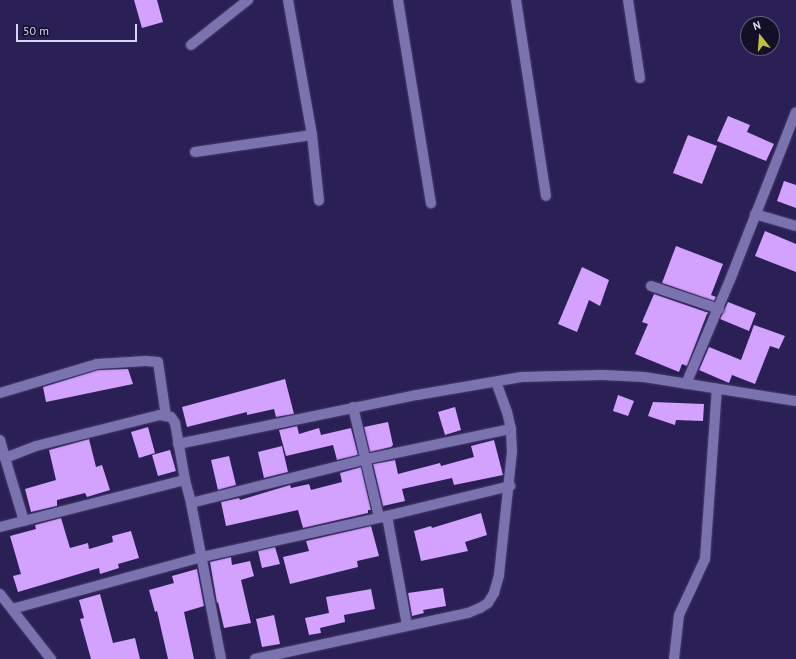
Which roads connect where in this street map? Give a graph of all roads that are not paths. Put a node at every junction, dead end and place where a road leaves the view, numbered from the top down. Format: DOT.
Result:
graph roads {
  1 [pos="288,0"];
  2 [pos="398,0"];
  3 [pos="516,0"];
  4 [pos="628,0"];
  5 [pos="245,1"];
  6 [pos="191,45"];
  7 [pos="640,78"];
  8 [pos="796,112"];
  9 [pos="793,130"];
  10 [pos="312,135"];
  11 [pos="196,152"];
  12 [pos="546,196"];
  13 [pos="319,200"];
  14 [pos="431,203"];
  15 [pos="755,214"];
  16 [pos="796,226"];
  17 [pos="651,286"];
  18 [pos="718,309"];
  19 [pos="496,382"];
  20 [pos="686,384"];
  21 [pos="717,389"];
  22 [pos="0,393"];
  23 [pos="796,401"];
  24 [pos="353,407"];
  25 [pos="166,416"];
  26 [pos="511,429"];
  27 [pos="0,440"];
  28 [pos="178,444"];
  29 [pos="5,458"];
  30 [pos="366,459"];
  31 [pos="185,480"];
  32 [pos="510,486"];
  33 [pos="191,503"];
  34 [pos="383,517"];
  35 [pos="24,520"];
  36 [pos="0,527"];
  37 [pos="202,557"];
  38 [pos="0,594"];
  39 [pos="12,609"];
  40 [pos="407,625"];
  41 [pos="51,659"];
  42 [pos="221,659"];
  43 [pos="255,659"];
  44 [pos="674,659"];
  1 -- 10 [label="street"];
  2 -- 14 [label="street"];
  3 -- 12 [label="street"];
  4 -- 7 [label="street"];
  5 -- 6 [label="street"];
  8 -- 9 [label="street"];
  9 -- 15 [label="street"];
  10 -- 11 [label="street"];
  10 -- 13 [label="street"];
  15 -- 16 [label="street"];
  15 -- 18 [label="street"];
  17 -- 18 [label="street"];
  18 -- 20 [label="street"];
  19 -- 20 [label="street"];
  19 -- 24 [label="street"];
  19 -- 26 [label="street"];
  20 -- 21 [label="street"];
  21 -- 23 [label="street"];
  21 -- 44 [label="street"];
  22 -- 25 [label="street"];
  24 -- 28 [label="street"];
  24 -- 30 [label="street"];
  25 -- 28 [label="street"];
  25 -- 29 [label="street"];
  26 -- 30 [label="street"];
  26 -- 32 [label="street"];
  27 -- 29 [label="street"];
  28 -- 31 [label="street"];
  29 -- 35 [label="street"];
  30 -- 33 [label="street"];
  30 -- 34 [label="street"];
  31 -- 33 [label="street"];
  31 -- 35 [label="street"];
  32 -- 34 [label="street"];
  32 -- 40 [label="street"];
  33 -- 37 [label="street"];
  34 -- 37 [label="street"];
  34 -- 40 [label="street"];
  35 -- 36 [label="street"];
  37 -- 39 [label="street"];
  37 -- 42 [label="street"];
  38 -- 39 [label="street"];
  39 -- 41 [label="street"];
  40 -- 43 [label="street"];
}
